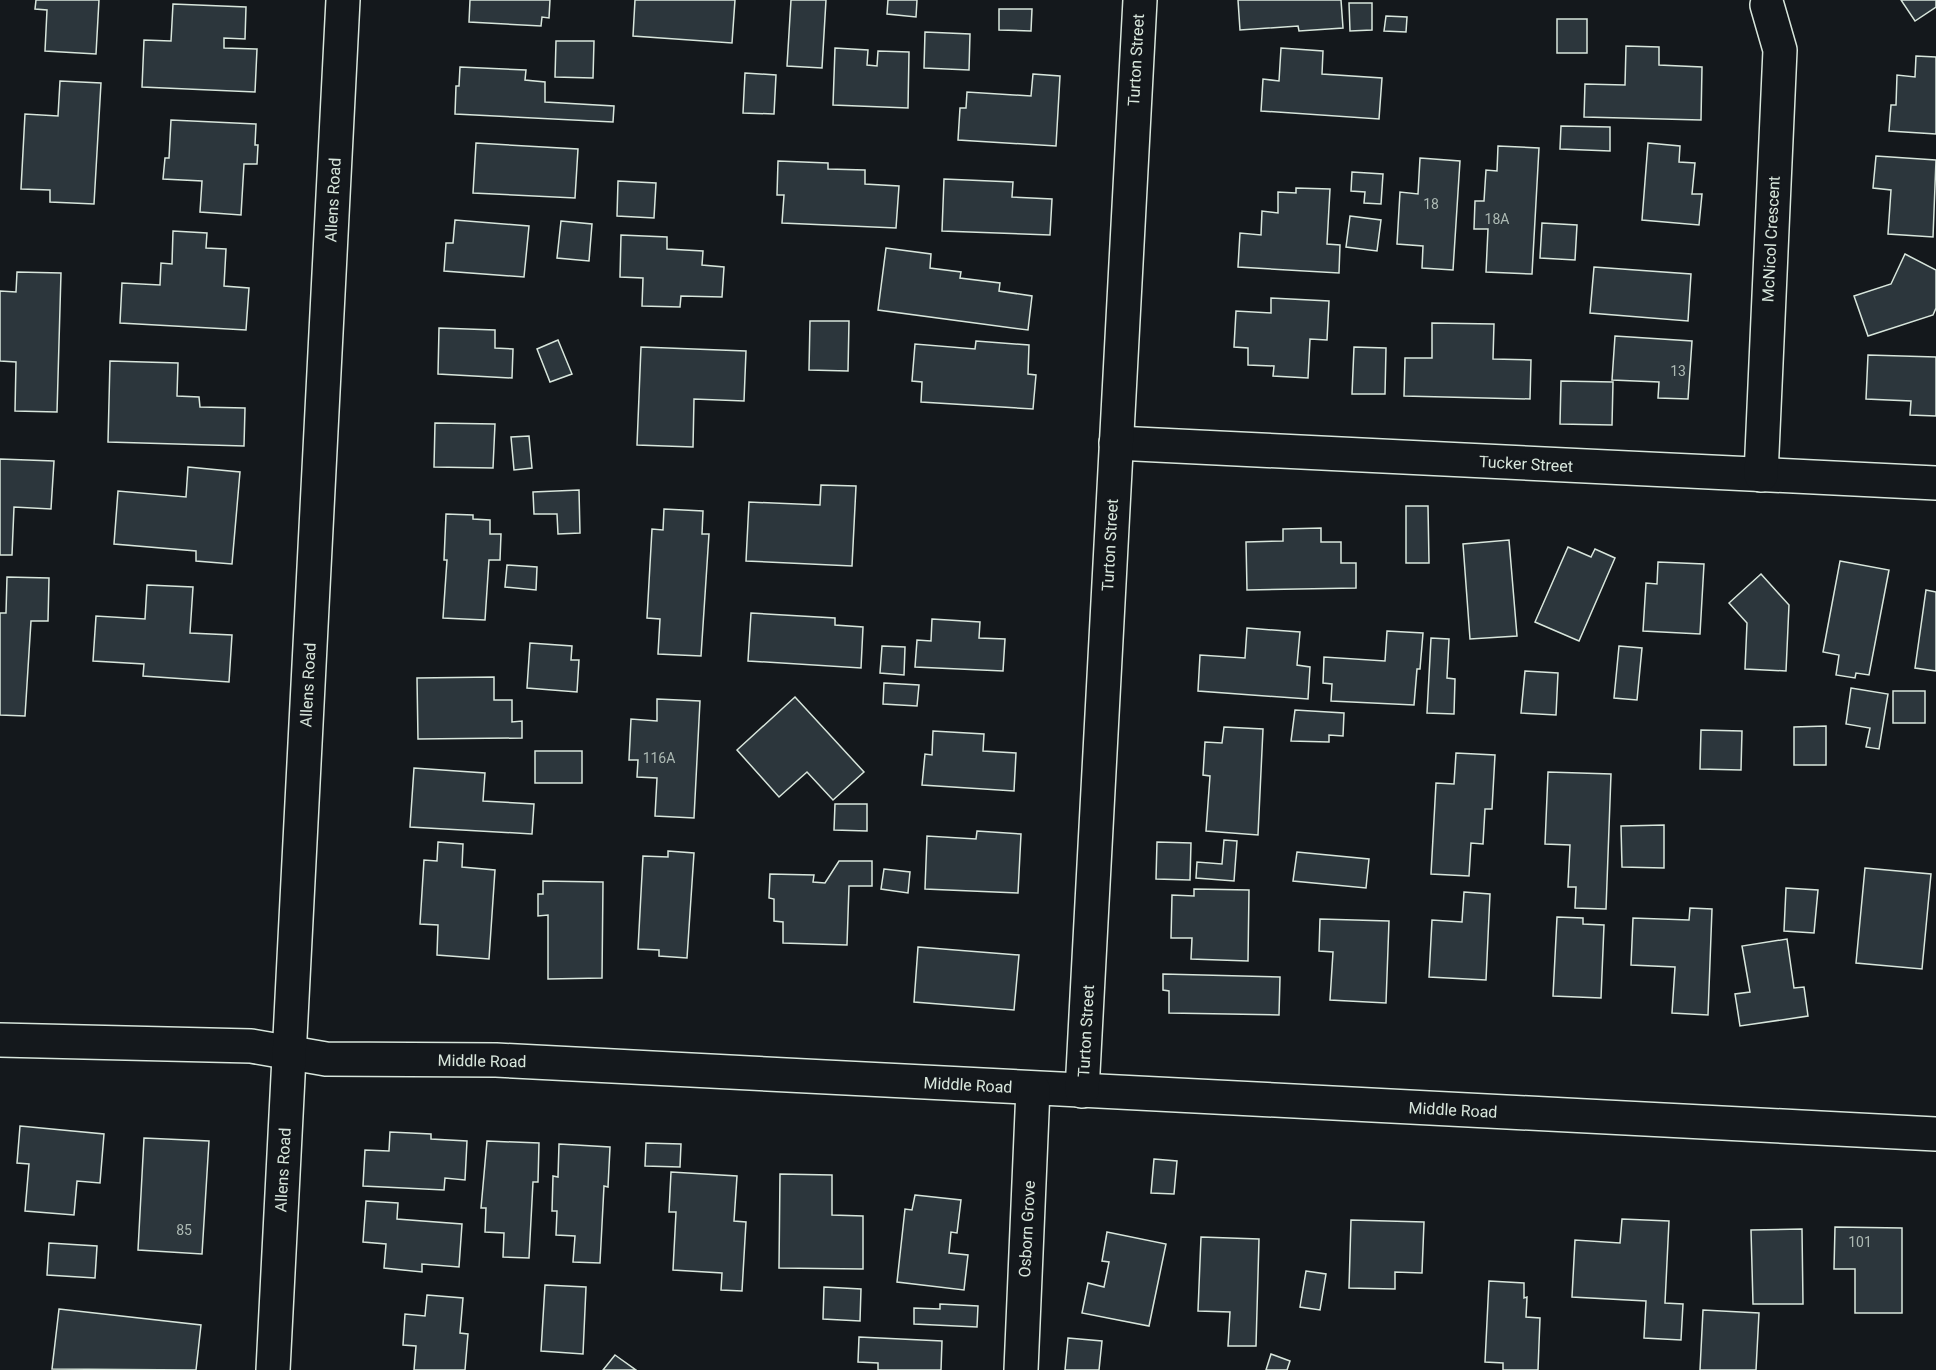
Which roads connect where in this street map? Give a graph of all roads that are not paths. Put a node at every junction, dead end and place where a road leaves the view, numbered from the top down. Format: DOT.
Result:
graph roads {
  1 [pos="343,0"];
  2 [pos="1140,0"];
  3 [pos="1767,5"];
  4 [pos="1116,443"];
  5 [pos="1761,475"];
  6 [pos="1936,483"];
  7 [pos="0,1040"];
  8 [pos="289,1051"];
  9 [pos="1033,1089"];
  10 [pos="1082,1091"];
  11 [pos="1936,1134"];
  12 [pos="273,1370"];
  13 [pos="1021,1370"];
  1 -- 8 [label="street, Allens Road"];
  2 -- 4 [label="street, Turton Street"];
  3 -- 5 [label="street, McNicol Crescent"];
  4 -- 5 [label="street, Tucker Street"];
  4 -- 10 [label="street, Turton Street"];
  5 -- 6 [label="street, Tucker Street"];
  7 -- 8 [label="street, Middle Road"];
  8 -- 9 [label="street, Middle Road"];
  8 -- 12 [label="street, Allens Road"];
  9 -- 10 [label="street, Middle Road"];
  9 -- 13 [label="street, Osborn Grove"];
  10 -- 11 [label="street, Middle Road"];
}
